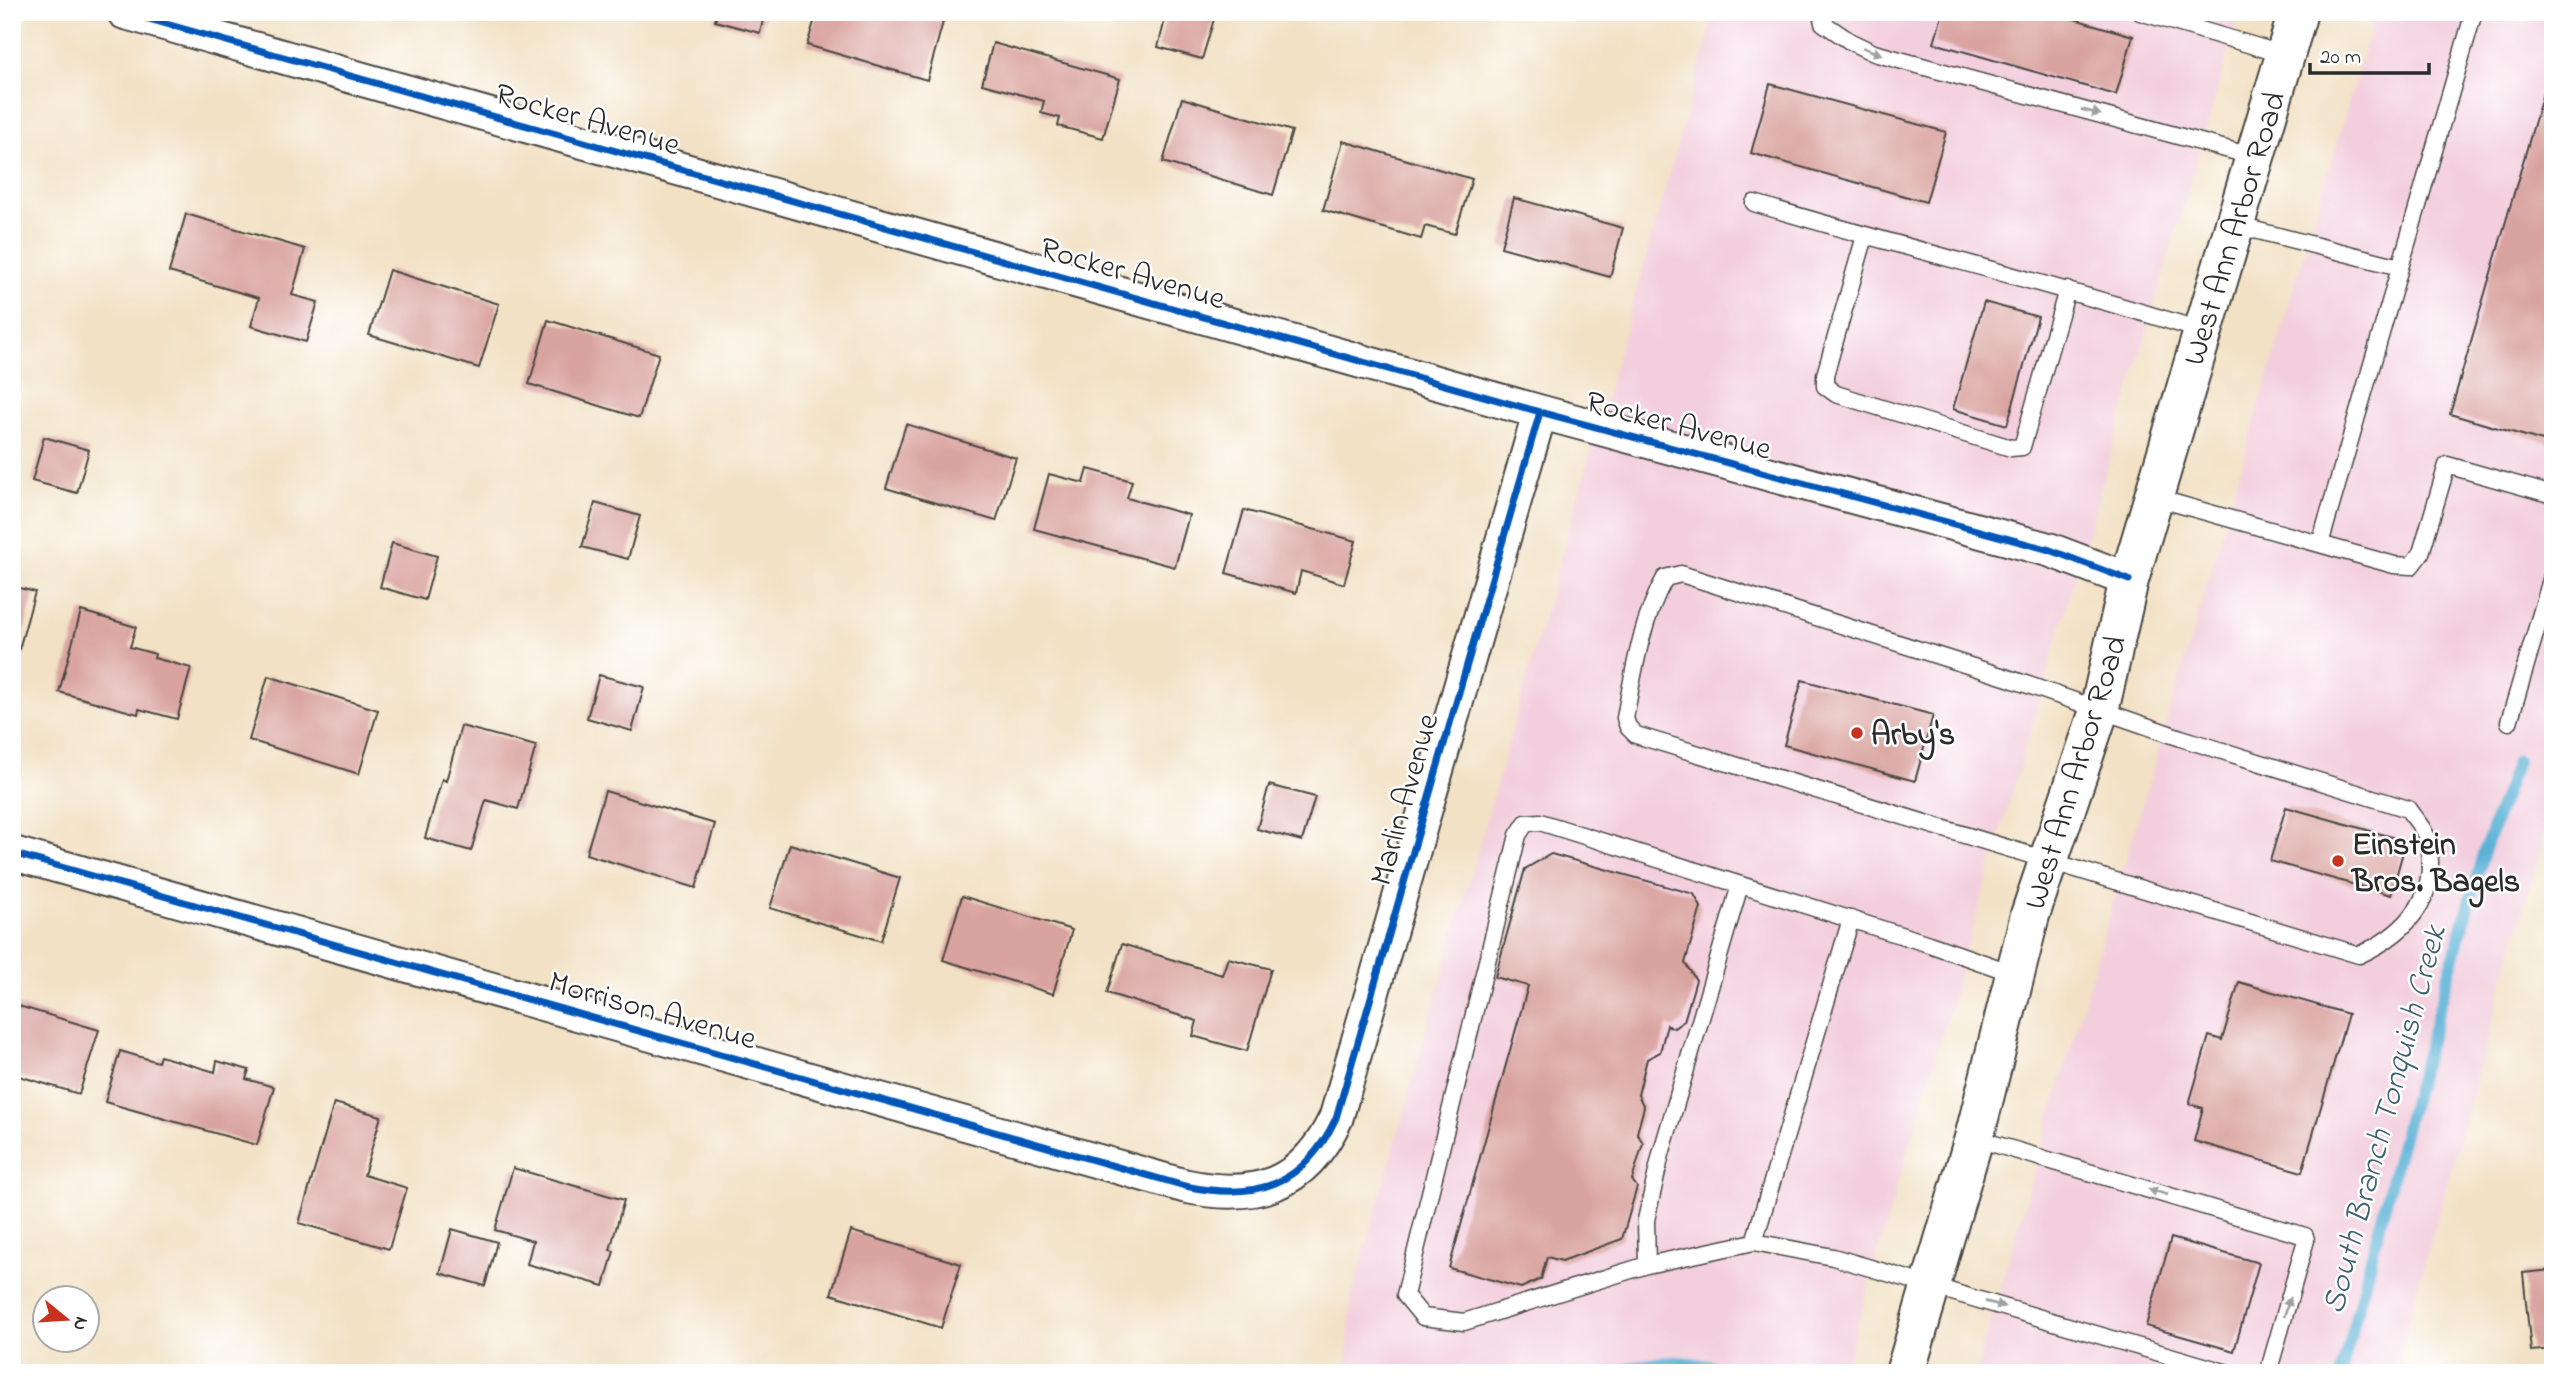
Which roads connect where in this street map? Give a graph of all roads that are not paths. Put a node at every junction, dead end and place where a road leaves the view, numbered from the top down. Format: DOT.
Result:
graph roads {
  1 [pos="124,12"];
  2 [pos="1821,12"];
  3 [pos="2140,12"];
  4 [pos="2298,12"];
  5 [pos="2474,12"];
  6 [pos="2285,55"];
  7 [pos="2255,157"];
  8 [pos="1754,203"];
  9 [pos="2235,225"];
  10 [pos="1865,236"];
  11 [pos="2400,267"];
  12 [pos="2067,290"];
  13 [pos="2203,331"];
  14 [pos="1540,412"];
  15 [pos="2553,495"];
  16 [pos="2153,497"];
  17 [pos="2320,544"];
  18 [pos="2553,573"];
  19 [pos="2129,580"];
  20 [pos="2099,710"];
  21 [pos="2509,722"];
  22 [pos="12,853"];
  23 [pos="2048,861"];
  24 [pos="1740,885"];
  25 [pos="1851,919"];
  26 [pos="2015,974"];
  27 [pos="1974,1138"];
  28 [pos="1282,1180"];
  29 [pos="1754,1242"];
  30 [pos="1647,1265"];
  31 [pos="1929,1287"];
  32 [pos="1909,1358"];
  33 [pos="2228,1373"];
  34 [pos="2268,1373"];
  1 -- 14 [label="street, Rocker Avenue"];
  2 -- 7 [label="lane, one-way"];
  3 -- 6 [label="lane"];
  4 -- 6 [label="main road, West Ann Arbor Road"];
  5 -- 11 [label="lane"];
  6 -- 7 [label="main road, West Ann Arbor Road"];
  7 -- 9 [label="main road, West Ann Arbor Road"];
  8 -- 10 [label="lane"];
  9 -- 11 [label="lane"];
  9 -- 13 [label="main road, West Ann Arbor Road"];
  10 -- 12 [label="lane"];
  10 -- 12 [label="lane"];
  11 -- 17 [label="lane"];
  12 -- 13 [label="lane"];
  13 -- 16 [label="main road, West Ann Arbor Road"];
  14 -- 19 [label="street, Rocker Avenue"];
  14 -- 28 [label="street, Marlin Avenue"];
  15 -- 17 [label="lane"];
  16 -- 17 [label="lane"];
  16 -- 19 [label="main road, West Ann Arbor Road"];
  18 -- 21 [label="lane"];
  19 -- 20 [label="main road, West Ann Arbor Road"];
  20 -- 23 [label="main road, West Ann Arbor Road"];
  20 -- 23 [label="lane"];
  20 -- 23 [label="lane"];
  22 -- 28 [label="street, Morrison Avenue"];
  23 -- 26 [label="main road, West Ann Arbor Road"];
  24 -- 25 [label="lane"];
  24 -- 30 [label="lane"];
  24 -- 30 [label="lane"];
  25 -- 26 [label="lane"];
  25 -- 29 [label="lane"];
  26 -- 27 [label="main road, West Ann Arbor Road"];
  27 -- 31 [label="main road, West Ann Arbor Road"];
  34 -- 27 [label="lane, one-way"];
  29 -- 30 [label="lane"];
  29 -- 31 [label="lane"];
  31 -- 32 [label="main road, West Ann Arbor Road"];
  31 -- 33 [label="lane, one-way"];
}
